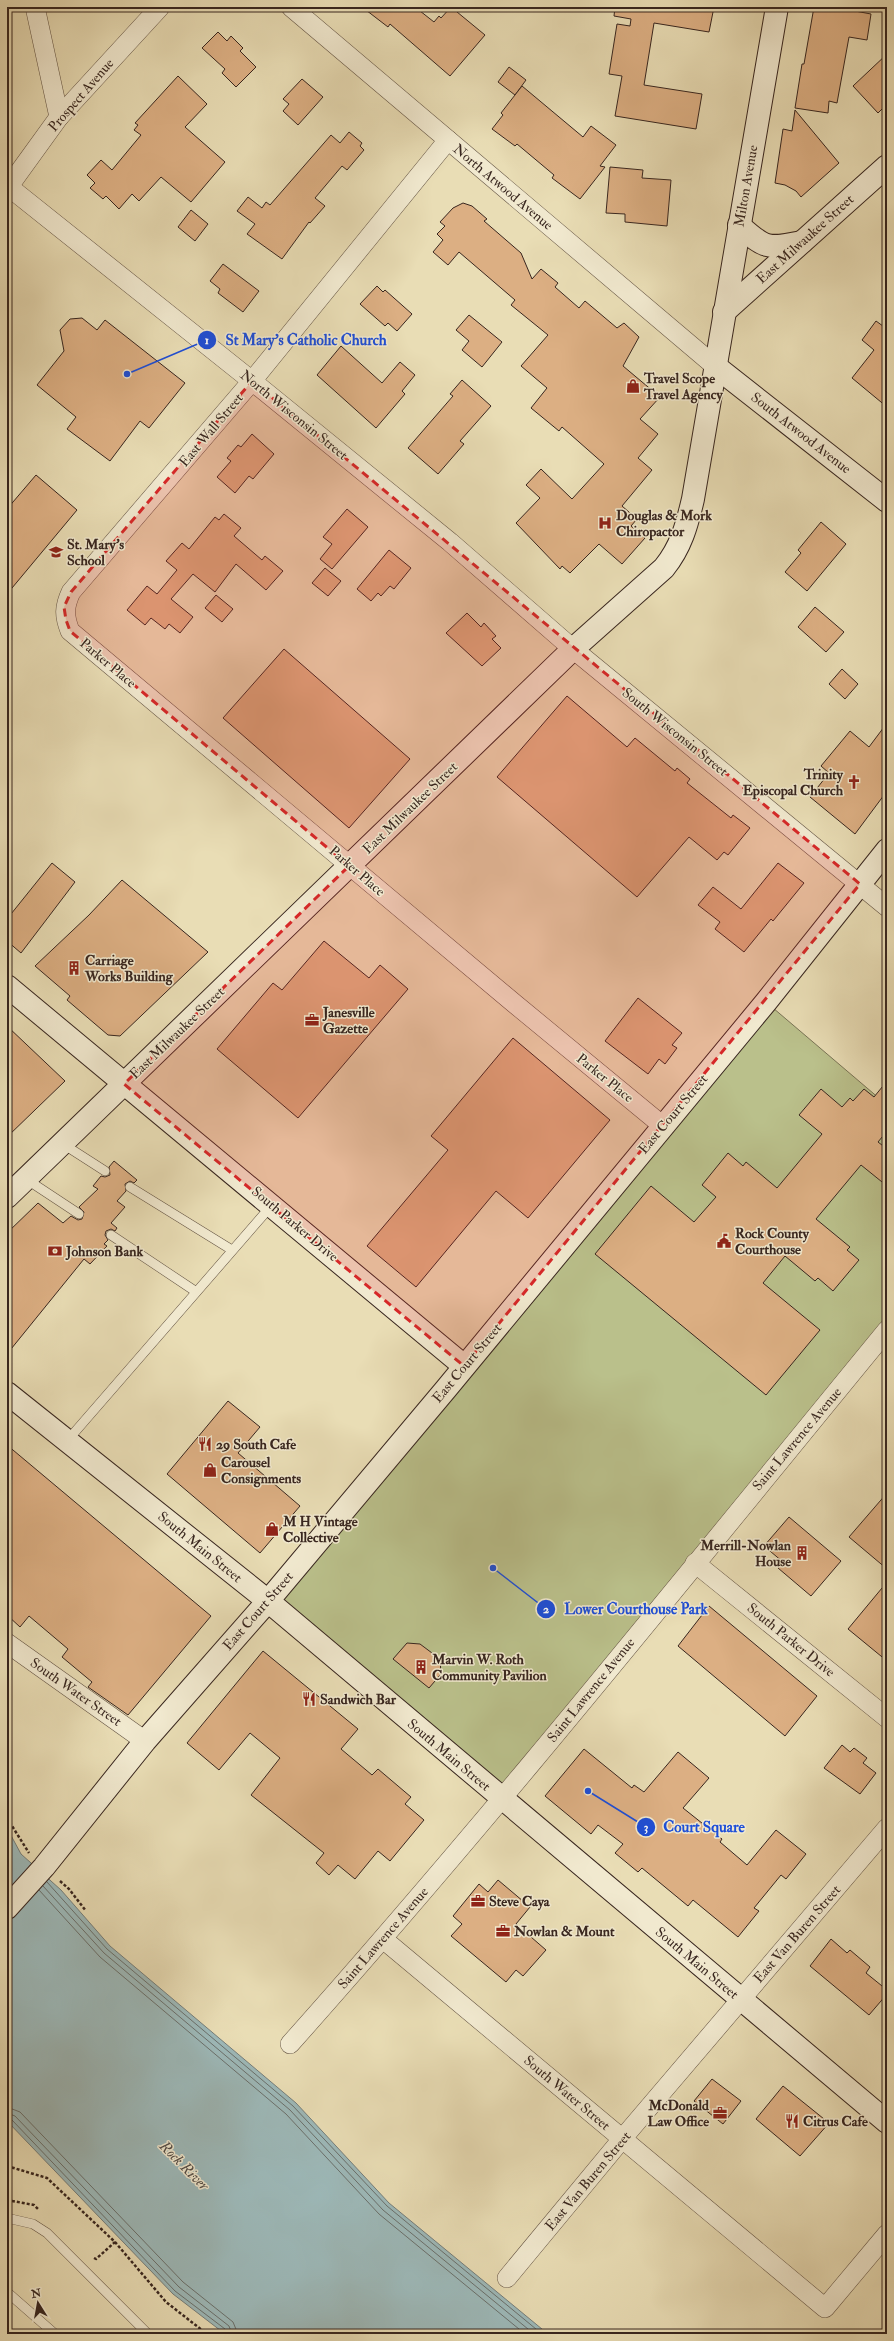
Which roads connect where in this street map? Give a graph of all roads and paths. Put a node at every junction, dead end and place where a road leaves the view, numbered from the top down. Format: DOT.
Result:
graph roads {
  1 [pos="35,7"];
  2 [pos="160,7"];
  3 [pos="291,7"];
  4 [pos="777,7"];
  5 [pos="59,117"];
  6 [pos="448,140"];
  7 [pos="887,166"];
  8 [pos="8,188"];
  9 [pos="739,225"];
  10 [pos="802,242"];
  11 [pos="724,312"];
  12 [pos="715,366"];
  13 [pos="252,380"];
  14 [pos="887,501"];
  15 [pos="64,607"];
  16 [pos="573,649"];
  17 [pos="887,850"];
  18 [pos="349,866"];
  19 [pos="860,884"];
  20 [pos="887,908"];
  21 [pos="7,986"];
  22 [pos="124,1084"];
  23 [pos="664,1126"];
  24 [pos="62,1143"];
  25 [pos="105,1171"];
  26 [pos="26,1179"];
  27 [pos="130,1187"];
  28 [pos="7,1197"];
  29 [pos="272,1205"];
  30 [pos="79,1214"];
  31 [pos="111,1235"];
  32 [pos="232,1250"];
  33 [pos="195,1291"];
  34 [pos="887,1330"];
  35 [pos="464,1366"];
  36 [pos="7,1393"];
  37 [pos="67,1441"];
  38 [pos="695,1563"];
  39 [pos="268,1601"];
  40 [pos="7,1643"];
  41 [pos="887,1718"];
  42 [pos="145,1741"];
  43 [pos="501,1799"];
  44 [pos="887,1828"];
  45 [pos="7,1908"];
  46 [pos="383,1939"];
  47 [pos="741,1999"];
  48 [pos="290,2044"];
  49 [pos="887,2122"];
  50 [pos="622,2139"];
  51 [pos="7,2166"];
  52 [pos="7,2218"];
  53 [pos="887,2234"];
  54 [pos="115,2242"];
  55 [pos="96,2259"];
  56 [pos="507,2278"];
  57 [pos="7,2292"];
  58 [pos="55,2334"];
  59 [pos="148,2334"];
  60 [pos="207,2334"];
  1 -- 5 [label="street"];
  2 -- 5 [label="street, Prospect Avenue"];
  3 -- 6 [label="street, North Atwood Avenue"];
  4 -- 9 [label="main road, Milton Avenue"];
  5 -- 8 [label="street, Prospect Avenue"];
  6 -- 12 [label="street, North Atwood Avenue"];
  6 -- 13 [label="street, East Wall Street"];
  7 -- 10 [label="main road, East Milwaukee Street"];
  8 -- 13 [label="street, North Wisconsin Street"];
  9 -- 10 [label="main road"];
  9 -- 11 [label="main road, Milton Avenue"];
  10 -- 11 [label="main road, East Milwaukee Street"];
  11 -- 12 [label="main road, Milton Avenue"];
  12 -- 14 [label="main road, South Atwood Avenue"];
  12 -- 16 [label="main road, East Milwaukee Street"];
  13 -- 15 [label="street, East Wall Street"];
  13 -- 16 [label="street, North Wisconsin Street"];
  15 -- 18 [label="street, Parker Place"];
  16 -- 18 [label="main road, East Milwaukee Street"];
  16 -- 19 [label="street, South Wisconsin Street"];
  17 -- 19 [label="main road, East Court Street"];
  18 -- 22 [label="main road, East Milwaukee Street"];
  18 -- 23 [label="street, Parker Place"];
  19 -- 20 [label="street, South Wisconsin Street"];
  19 -- 23 [label="main road, East Court Street"];
  21 -- 22 [label="main road, South Parker Drive"];
  22 -- 24 [label="main road, East Milwaukee Street"];
  22 -- 29 [label="main road, South Parker Drive"];
  23 -- 35 [label="main road, East Court Street"];
  24 -- 25 [label="lane"];
  24 -- 26 [label="main road, East Milwaukee Street"];
  26 -- 28 [label="main road, East Milwaukee Street"];
  26 -- 30 [label="lane"];
  27 -- 32 [label="lane"];
  29 -- 32 [label="lane"];
  29 -- 35 [label="main road, South Parker Drive"];
  31 -- 33 [label="lane"];
  32 -- 33 [label="lane"];
  33 -- 37 [label="lane"];
  34 -- 38 [label="street, Saint Lawrence Avenue"];
  35 -- 39 [label="main road, East Court Street"];
  36 -- 37 [label="main road, South Main Street"];
  37 -- 39 [label="main road, South Main Street"];
  38 -- 41 [label="street, South Parker Drive"];
  38 -- 43 [label="street, Saint Lawrence Avenue"];
  39 -- 42 [label="main road, East Court Street"];
  39 -- 43 [label="main road, South Main Street"];
  40 -- 42 [label="street, South Water Street"];
  42 -- 45 [label="main road, East Court Street"];
  43 -- 46 [label="street, Saint Lawrence Avenue"];
  43 -- 47 [label="main road, South Main Street"];
  44 -- 47 [label="street, East Van Buren Street"];
  46 -- 48 [label="street, Saint Lawrence Avenue"];
  46 -- 50 [label="street, South Water Street"];
  47 -- 49 [label="main road, South Main Street"];
  47 -- 50 [label="street, East Van Buren Street"];
  50 -- 53 [label="street, South Water Street"];
  50 -- 56 [label="street, East Van Buren Street"];
  51 -- 54 [label="path"];
  52 -- 59 [label="lane"];
  54 -- 55 [label="path"];
  54 -- 60 [label="path"];
  57 -- 58 [label="lane"];
}
